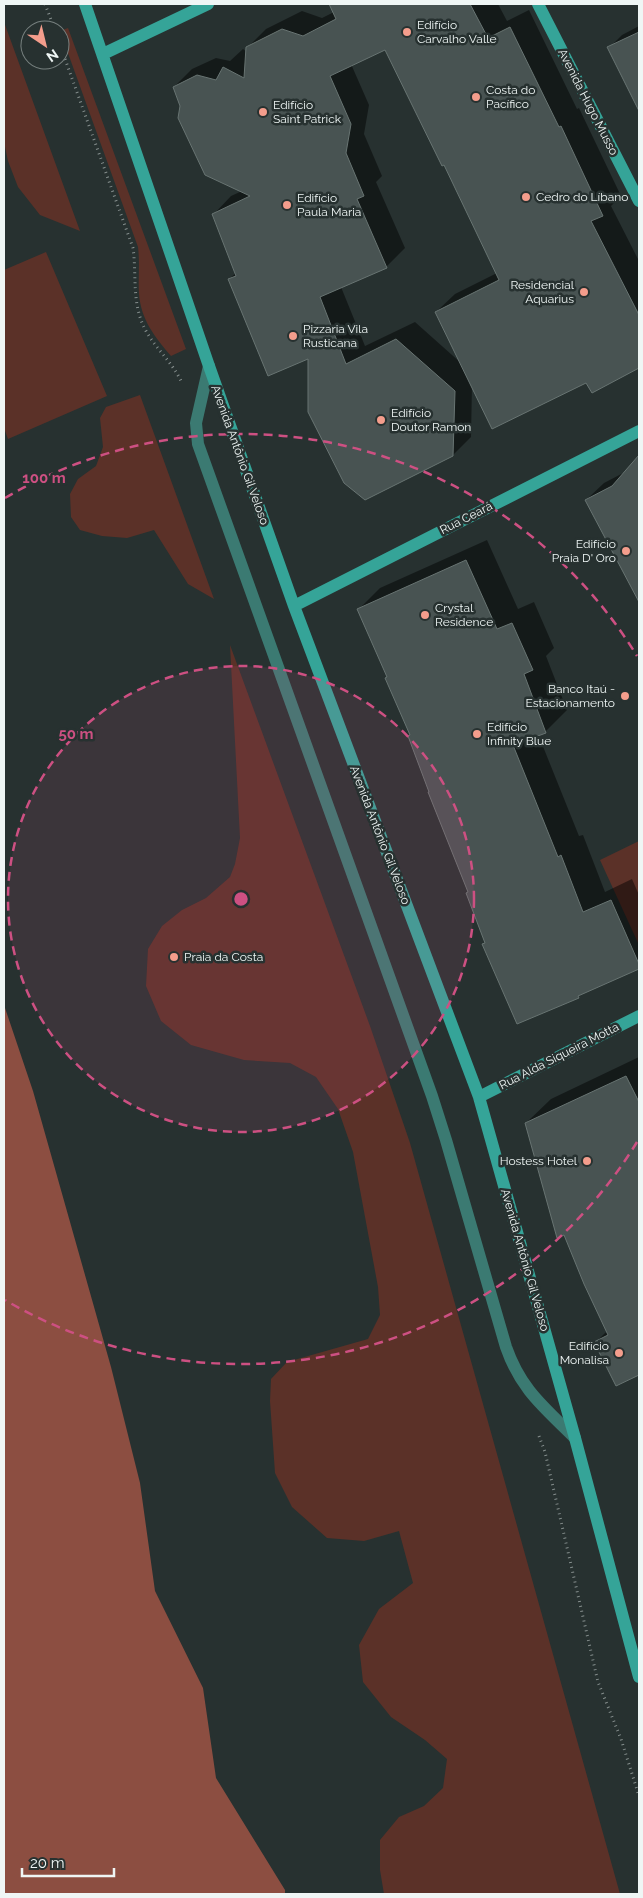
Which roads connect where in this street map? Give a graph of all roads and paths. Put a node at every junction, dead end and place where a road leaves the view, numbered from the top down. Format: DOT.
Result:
graph roads {
  1 [pos="45,4"];
  2 [pos="85,4"];
  3 [pos="208,4"];
  4 [pos="538,4"];
  5 [pos="51,20"];
  6 [pos="103,54"];
  7 [pos="639,201"];
  8 [pos="209,366"];
  9 [pos="639,431"];
  10 [pos="294,606"];
  11 [pos="639,1016"];
  12 [pos="478,1097"];
  13 [pos="575,1438"];
  14 [pos="639,1677"];
  1 -- 5 [label="path"];
  2 -- 6 [label="main road, Avenida Antônio Gil Veloso"];
  3 -- 6 [label="main road"];
  4 -- 7 [label="main road, Avenida Hugo Musso"];
  6 -- 8 [label="main road, Avenida Antônio Gil Veloso"];
  8 -- 10 [label="main road, Avenida Antônio Gil Veloso"];
  8 -- 13 [label="lane"];
  9 -- 10 [label="main road, Rua Ceará"];
  10 -- 12 [label="main road, Avenida Antônio Gil Veloso"];
  11 -- 12 [label="main road, Rua Alda Siqueira Motta"];
  12 -- 13 [label="main road, Avenida Antônio Gil Veloso"];
  13 -- 14 [label="main road, Avenida Antônio Gil Veloso"];
}
